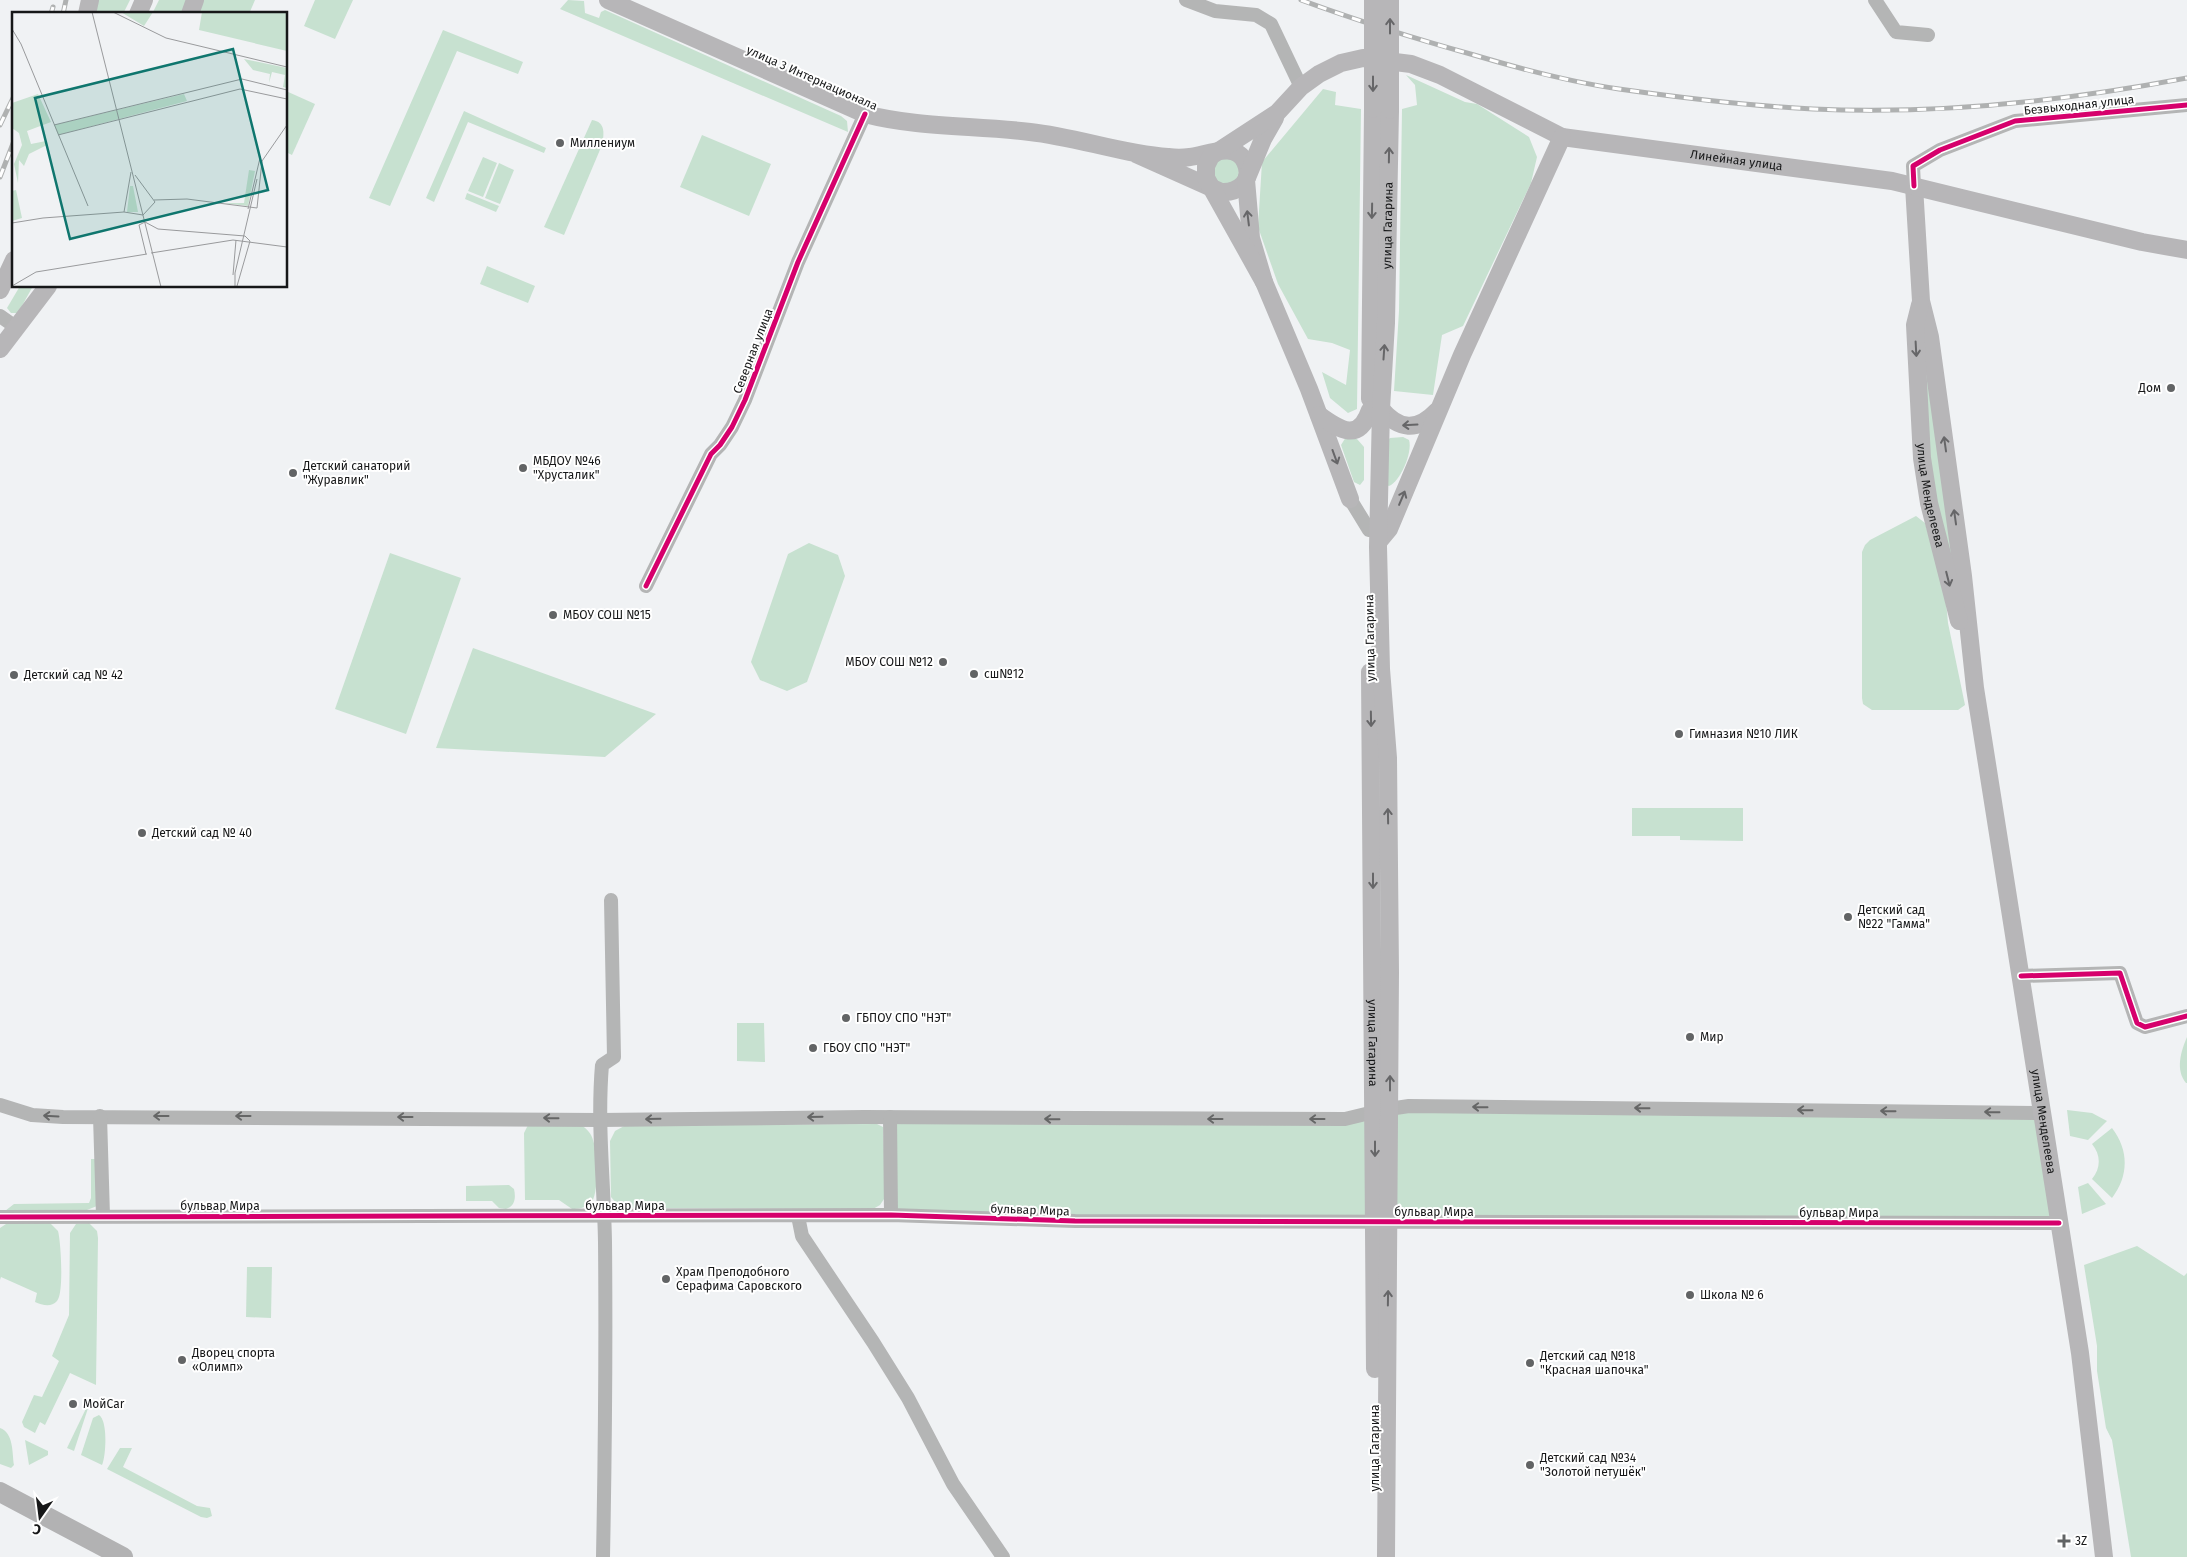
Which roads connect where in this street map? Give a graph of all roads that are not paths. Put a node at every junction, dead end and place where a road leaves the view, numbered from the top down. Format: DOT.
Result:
graph roads {
  1 [pos="144,0"];
  2 [pos="196,0"];
  3 [pos="608,0"];
  4 [pos="1186,0"];
  5 [pos="1373,0"];
  6 [pos="1390,0"];
  7 [pos="1875,0"];
  8 [pos="139,12"];
  9 [pos="191,12"];
  10 [pos="1928,35"];
  11 [pos="1301,88"];
  12 [pos="2187,105"];
  13 [pos="1381,109"];
  14 [pos="1277,113"];
  15 [pos="865,114"];
  16 [pos="1562,137"];
  17 [pos="1221,151"];
  18 [pos="1136,154"];
  19 [pos="1246,180"];
  20 [pos="1914,186"];
  21 [pos="1212,188"];
  22 [pos="2187,250"];
  23 [pos="12,264"];
  24 [pos="1264,282"];
  25 [pos="12,283"];
  26 [pos="38,288"];
  27 [pos="47,288"];
  28 [pos="0,290"];
  29 [pos="0,298"];
  30 [pos="1920,301"];
  31 [pos="0,316"];
  32 [pos="21,323"];
  33 [pos="0,350"];
  34 [pos="1376,409"];
  35 [pos="1439,409"];
  36 [pos="1319,415"];
  37 [pos="1350,499"];
  38 [pos="1374,535"];
  39 [pos="646,586"];
  40 [pos="1975,688"];
  41 [pos="611,900"];
  42 [pos="2021,976"];
  43 [pos="2187,1016"];
  44 [pos="0,1105"];
  45 [pos="1382,1110"];
  46 [pos="2041,1113"];
  47 [pos="100,1116"];
  48 [pos="890,1117"];
  49 [pos="600,1120"];
  50 [pos="891,1215"];
  51 [pos="0,1216"];
  52 [pos="103,1216"];
  53 [pos="604,1216"];
  54 [pos="798,1216"];
  55 [pos="1382,1222"];
  56 [pos="2059,1223"];
  57 [pos="0,1492"];
  58 [pos="123,1557"];
  59 [pos="603,1557"];
  60 [pos="1003,1557"];
  61 [pos="1375,1557"];
  62 [pos="1386,1557"];
  63 [pos="2104,1557"];
  1 -- 8 [label="main road"];
  2 -- 9 [label="main road"];
  3 -- 15 [label="main road, улица 3 Интернационала"];
  4 -- 11 [label="street"];
  5 -- 13 [label="main road, улица Гагарина, one-way, bridge"];
  13 -- 6 [label="main road, улица Гагарина, one-way, bridge"];
  7 -- 10 [label="street"];
  11 -- 14 [label="main road, Линейная улица"];
  11 -- 16 [label="main road, Линейная улица"];
  12 -- 20 [label="street, Безвыходная улица"];
  13 -- 34 [label="main road, улица Гагарина"];
  14 -- 17 [label="main road, Линейная улица"];
  14 -- 19 [label="main road, Линейная улица"];
  15 -- 18 [label="main road, улица 3 Интернационала"];
  15 -- 39 [label="street, Северная улица"];
  16 -- 20 [label="main road, Линейная улица"];
  16 -- 35 [label="main road"];
  17 -- 18 [label="main road, улица 3 Интернационала"];
  17 -- 19 [label="main road"];
  17 -- 21 [label="main road"];
  18 -- 21 [label="main road, улица 3 Интернационала"];
  19 -- 21 [label="main road"];
  24 -- 19 [label="main road, улица Гагарина, one-way"];
  20 -- 22 [label="main road, Линейная улица"];
  20 -- 30 [label="main road, улица Менделеева"];
  21 -- 24 [label="main road, улица Гагарина"];
  23 -- 28 [label="main road"];
  24 -- 36 [label="main road, улица Гагарина"];
  25 -- 29 [label="main road"];
  26 -- 32 [label="main road"];
  27 -- 32 [label="main road"];
  40 -- 30 [label="main road, улица Менделеева, one-way"];
  30 -- 40 [label="main road, улица Менделеева, one-way"];
  31 -- 32 [label="street"];
  32 -- 33 [label="main road"];
  35 -- 34 [label="main road, one-way"];
  34 -- 36 [label="main road"];
  34 -- 38 [label="main road, улица Гагарина"];
  38 -- 35 [label="main road, one-way"];
  36 -- 37 [label="main road, улица Гагарина, one-way"];
  37 -- 38 [label="street, улица Гагарина"];
  38 -- 45 [label="main road, улица Гагарина"];
  40 -- 42 [label="main road, улица Менделеева"];
  41 -- 49 [label="street"];
  42 -- 43 [label="street"];
  42 -- 46 [label="main road, улица Менделеева"];
  47 -- 44 [label="street, one-way"];
  46 -- 45 [label="street, one-way"];
  45 -- 48 [label="street, one-way"];
  45 -- 55 [label="main road, улица Гагарина"];
  46 -- 56 [label="main road, улица Менделеева"];
  49 -- 47 [label="street, one-way"];
  47 -- 52 [label="street"];
  48 -- 49 [label="street, one-way"];
  48 -- 50 [label="street"];
  49 -- 53 [label="street"];
  50 -- 54 [label="street, бульвар Мира"];
  50 -- 55 [label="street, бульвар Мира"];
  51 -- 52 [label="street, бульвар Мира"];
  52 -- 53 [label="street, бульвар Мира"];
  53 -- 54 [label="street, бульвар Мира"];
  53 -- 59 [label="street"];
  54 -- 60 [label="street"];
  55 -- 56 [label="street, бульвар Мира"];
  55 -- 61 [label="main road, улица Гагарина"];
  62 -- 55 [label="main road, улица Гагарина, one-way"];
  56 -- 63 [label="main road, улица Менделеева"];
  57 -- 58 [label="highway"];
}
